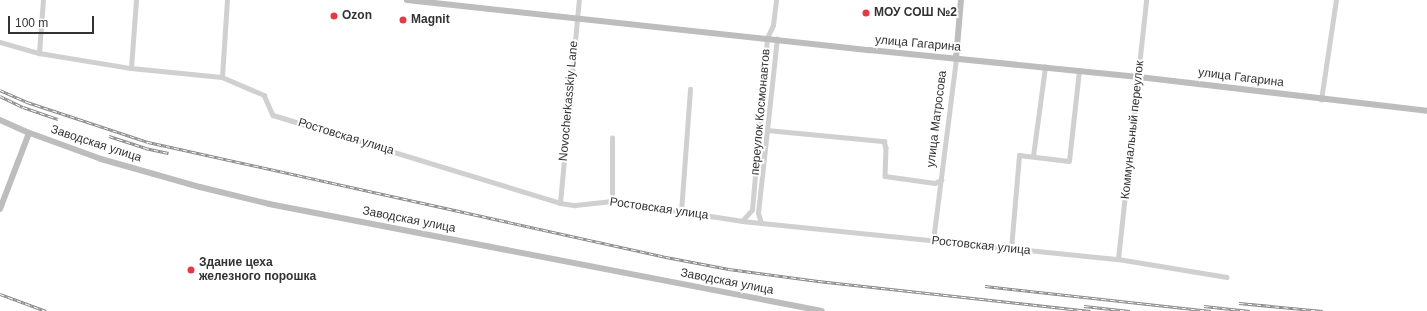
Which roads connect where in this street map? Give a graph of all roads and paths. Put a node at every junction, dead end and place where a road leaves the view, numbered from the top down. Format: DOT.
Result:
graph roads {
  1 [pos="43,0"];
  2 [pos="136,0"];
  3 [pos="227,0"];
  4 [pos="407,0"];
  5 [pos="579,0"];
  6 [pos="776,0"];
  7 [pos="961,0"];
  8 [pos="1146,0"];
  9 [pos="1336,0"];
  10 [pos="576,18"];
  11 [pos="767,38"];
  12 [pos="777,39"];
  13 [pos="0,42"];
  14 [pos="39,53"];
  15 [pos="956,58"];
  16 [pos="1045,67"];
  17 [pos="131,68"];
  18 [pos="1079,71"];
  19 [pos="222,77"];
  20 [pos="1139,77"];
  21 [pos="690,89"];
  22 [pos="1321,100"];
  23 [pos="1427,111"];
  24 [pos="0,120"];
  25 [pos="767,130"];
  26 [pos="29,133"];
  27 [pos="612,138"];
  28 [pos="1033,156"];
  29 [pos="940,180"];
  30 [pos="612,201"];
  31 [pos="560,203"];
  32 [pos="0,210"];
  33 [pos="681,212"];
  34 [pos="742,221"];
  35 [pos="761,223"];
  36 [pos="933,241"];
  37 [pos="1011,249"];
  38 [pos="1118,259"];
  39 [pos="1227,277"];
  40 [pos="822,311"];
  1 -- 14 [label="street"];
  2 -- 17 [label="street"];
  3 -- 19 [label="street"];
  4 -- 10 [label="main road, улица Гагарина"];
  5 -- 10 [label="street, Novocherkasskiy Lane"];
  6 -- 11 [label="street, переулок Космонавтов"];
  7 -- 15 [label="main road, улица Матросова"];
  8 -- 20 [label="street, Коммунальный переулок"];
  9 -- 22 [label="street"];
  10 -- 11 [label="main road, улица Гагарина"];
  10 -- 31 [label="street, Novocherkasskiy Lane"];
  11 -- 12 [label="main road, улица Гагарина"];
  11 -- 34 [label="street, переулок Космонавтов"];
  12 -- 15 [label="main road, улица Гагарина"];
  12 -- 25 [label="street"];
  13 -- 14 [label="street, Ростовская улица"];
  14 -- 17 [label="street, Ростовская улица"];
  15 -- 16 [label="main road, улица Гагарина"];
  15 -- 29 [label="street, улица Матросова"];
  16 -- 18 [label="main road, улица Гагарина"];
  16 -- 28 [label="street"];
  17 -- 19 [label="street, Ростовская улица"];
  18 -- 20 [label="main road, улица Гагарина"];
  18 -- 28 [label="street"];
  19 -- 31 [label="street, Ростовская улица"];
  20 -- 22 [label="main road, улица Гагарина"];
  20 -- 38 [label="street, Коммунальный переулок"];
  21 -- 33 [label="street"];
  22 -- 23 [label="main road, улица Гагарина"];
  24 -- 26 [label="main road, Заводская улица"];
  25 -- 29 [label="street"];
  25 -- 35 [label="street"];
  26 -- 32 [label="main road"];
  26 -- 40 [label="main road, Заводская улица"];
  27 -- 30 [label="street"];
  28 -- 37 [label="street"];
  29 -- 36 [label="street, улица Матросова"];
  30 -- 31 [label="street, Ростовская улица"];
  30 -- 33 [label="street, Ростовская улица"];
  33 -- 34 [label="street, Ростовская улица"];
  34 -- 35 [label="street, Ростовская улица"];
  35 -- 36 [label="street, Ростовская улица"];
  36 -- 37 [label="street, Ростовская улица"];
  37 -- 38 [label="street, Ростовская улица"];
  38 -- 39 [label="street, Ростовская улица"];
}
